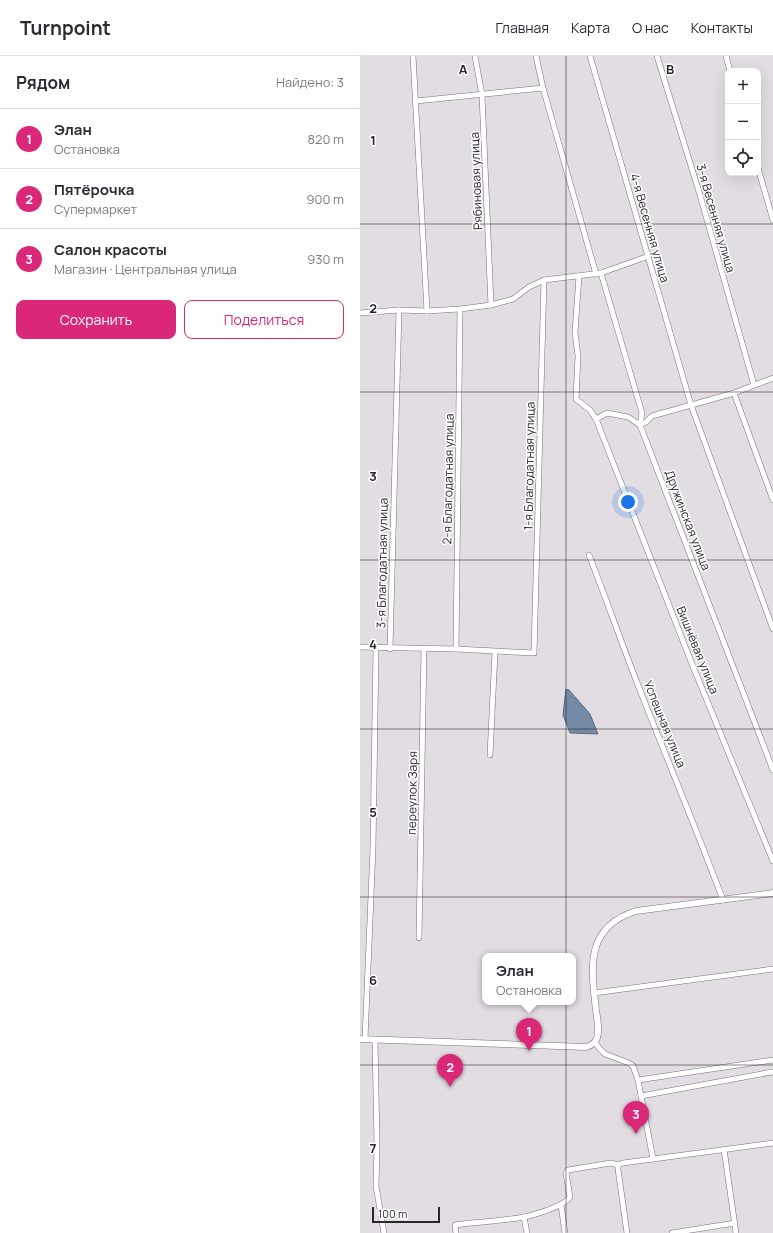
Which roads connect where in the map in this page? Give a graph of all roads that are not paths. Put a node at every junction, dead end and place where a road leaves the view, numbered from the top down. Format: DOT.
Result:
graph roads {
  1 [pos="413,56"];
  2 [pos="475,56"];
  3 [pos="536,56"];
  4 [pos="590,56"];
  5 [pos="657,56"];
  6 [pos="726,56"];
  7 [pos="729,68"];
  8 [pos="543,88"];
  9 [pos="482,95"];
  10 [pos="416,101"];
  11 [pos="760,176"];
  12 [pos="773,220"];
  13 [pos="649,256"];
  14 [pos="599,273"];
  15 [pos="579,276"];
  16 [pos="544,280"];
  17 [pos="491,305"];
  18 [pos="460,309"];
  19 [pos="399,310"];
  20 [pos="427,311"];
  21 [pos="360,313"];
  22 [pos="773,378"];
  23 [pos="754,385"];
  24 [pos="734,393"];
  25 [pos="691,405"];
  26 [pos="596,419"];
  27 [pos="640,425"];
  28 [pos="773,500"];
  29 [pos="589,555"];
  30 [pos="773,629"];
  31 [pos="360,647"];
  32 [pos="376,648"];
  33 [pos="390,648"];
  34 [pos="424,649"];
  35 [pos="456,649"];
  36 [pos="495,652"];
  37 [pos="490,755"];
  38 [pos="773,770"];
  39 [pos="773,861"];
  40 [pos="773,892"];
  41 [pos="723,900"];
  42 [pos="419,938"];
  43 [pos="773,969"];
  44 [pos="594,993"];
  45 [pos="363,1039"];
  46 [pos="375,1040"];
  47 [pos="595,1042"];
  48 [pos="773,1060"];
  49 [pos="772,1072"];
  50 [pos="638,1080"];
  51 [pos="641,1096"];
  52 [pos="773,1143"];
  53 [pos="724,1149"];
  54 [pos="653,1159"];
  55 [pos="618,1165"];
  56 [pos="561,1205"];
  57 [pos="524,1217"];
  58 [pos="735,1223"];
  59 [pos="384,1233"];
  60 [pos="456,1233"];
  61 [pos="527,1233"];
  62 [pos="565,1233"];
  63 [pos="627,1233"];
  64 [pos="672,1233"];
  65 [pos="736,1233"];
  1 -- 10 [label="street"];
  2 -- 9 [label="street, Рябиновая улица"];
  3 -- 8 [label="street, Дружинская улица"];
  4 -- 13 [label="street, 4-я Весенняя улица"];
  5 -- 23 [label="street, 3-я Весенняя улица"];
  6 -- 7 [label="street"];
  8 -- 9 [label="street"];
  8 -- 14 [label="street, Дружинская улица"];
  9 -- 10 [label="street"];
  9 -- 17 [label="street, Рябиновая улица"];
  10 -- 20 [label="street"];
  11 -- 12 [label="street"];
  13 -- 14 [label="street"];
  13 -- 25 [label="street, 4-я Весенняя улица"];
  14 -- 15 [label="street"];
  14 -- 27 [label="street, Дружинская улица"];
  15 -- 16 [label="street"];
  15 -- 26 [label="street"];
  16 -- 17 [label="street"];
  16 -- 36 [label="street, 1-я Благодатная улица"];
  17 -- 18 [label="street"];
  18 -- 20 [label="street"];
  18 -- 35 [label="street, 2-я Благодатная улица"];
  19 -- 20 [label="street"];
  19 -- 21 [label="street"];
  19 -- 33 [label="street, 3-я Благодатная улица"];
  22 -- 23 [label="street"];
  23 -- 24 [label="street"];
  24 -- 25 [label="street"];
  24 -- 28 [label="street"];
  25 -- 27 [label="street"];
  25 -- 30 [label="street, 4-я Весенняя улица"];
  26 -- 27 [label="street"];
  26 -- 39 [label="street, Вишнёвая улица"];
  27 -- 38 [label="street, Дружинская улица"];
  29 -- 41 [label="street, Успешная улица"];
  31 -- 32 [label="street"];
  32 -- 33 [label="street"];
  32 -- 45 [label="street"];
  33 -- 34 [label="street"];
  34 -- 35 [label="street"];
  34 -- 42 [label="street, переулок Заря"];
  35 -- 36 [label="street"];
  36 -- 37 [label="street"];
  40 -- 41 [label="street"];
  41 -- 44 [label="street"];
  43 -- 44 [label="street"];
  44 -- 47 [label="street"];
  45 -- 46 [label="street"];
  46 -- 47 [label="street"];
  46 -- 59 [label="street"];
  47 -- 50 [label="street"];
  48 -- 50 [label="street"];
  49 -- 51 [label="street"];
  50 -- 51 [label="street"];
  51 -- 54 [label="street"];
  52 -- 53 [label="street"];
  53 -- 54 [label="street"];
  53 -- 58 [label="street"];
  54 -- 55 [label="street"];
  55 -- 56 [label="street"];
  55 -- 63 [label="street"];
  56 -- 57 [label="street"];
  56 -- 62 [label="street"];
  57 -- 60 [label="street"];
  57 -- 61 [label="street"];
  58 -- 64 [label="street"];
  58 -- 65 [label="street"];
}
